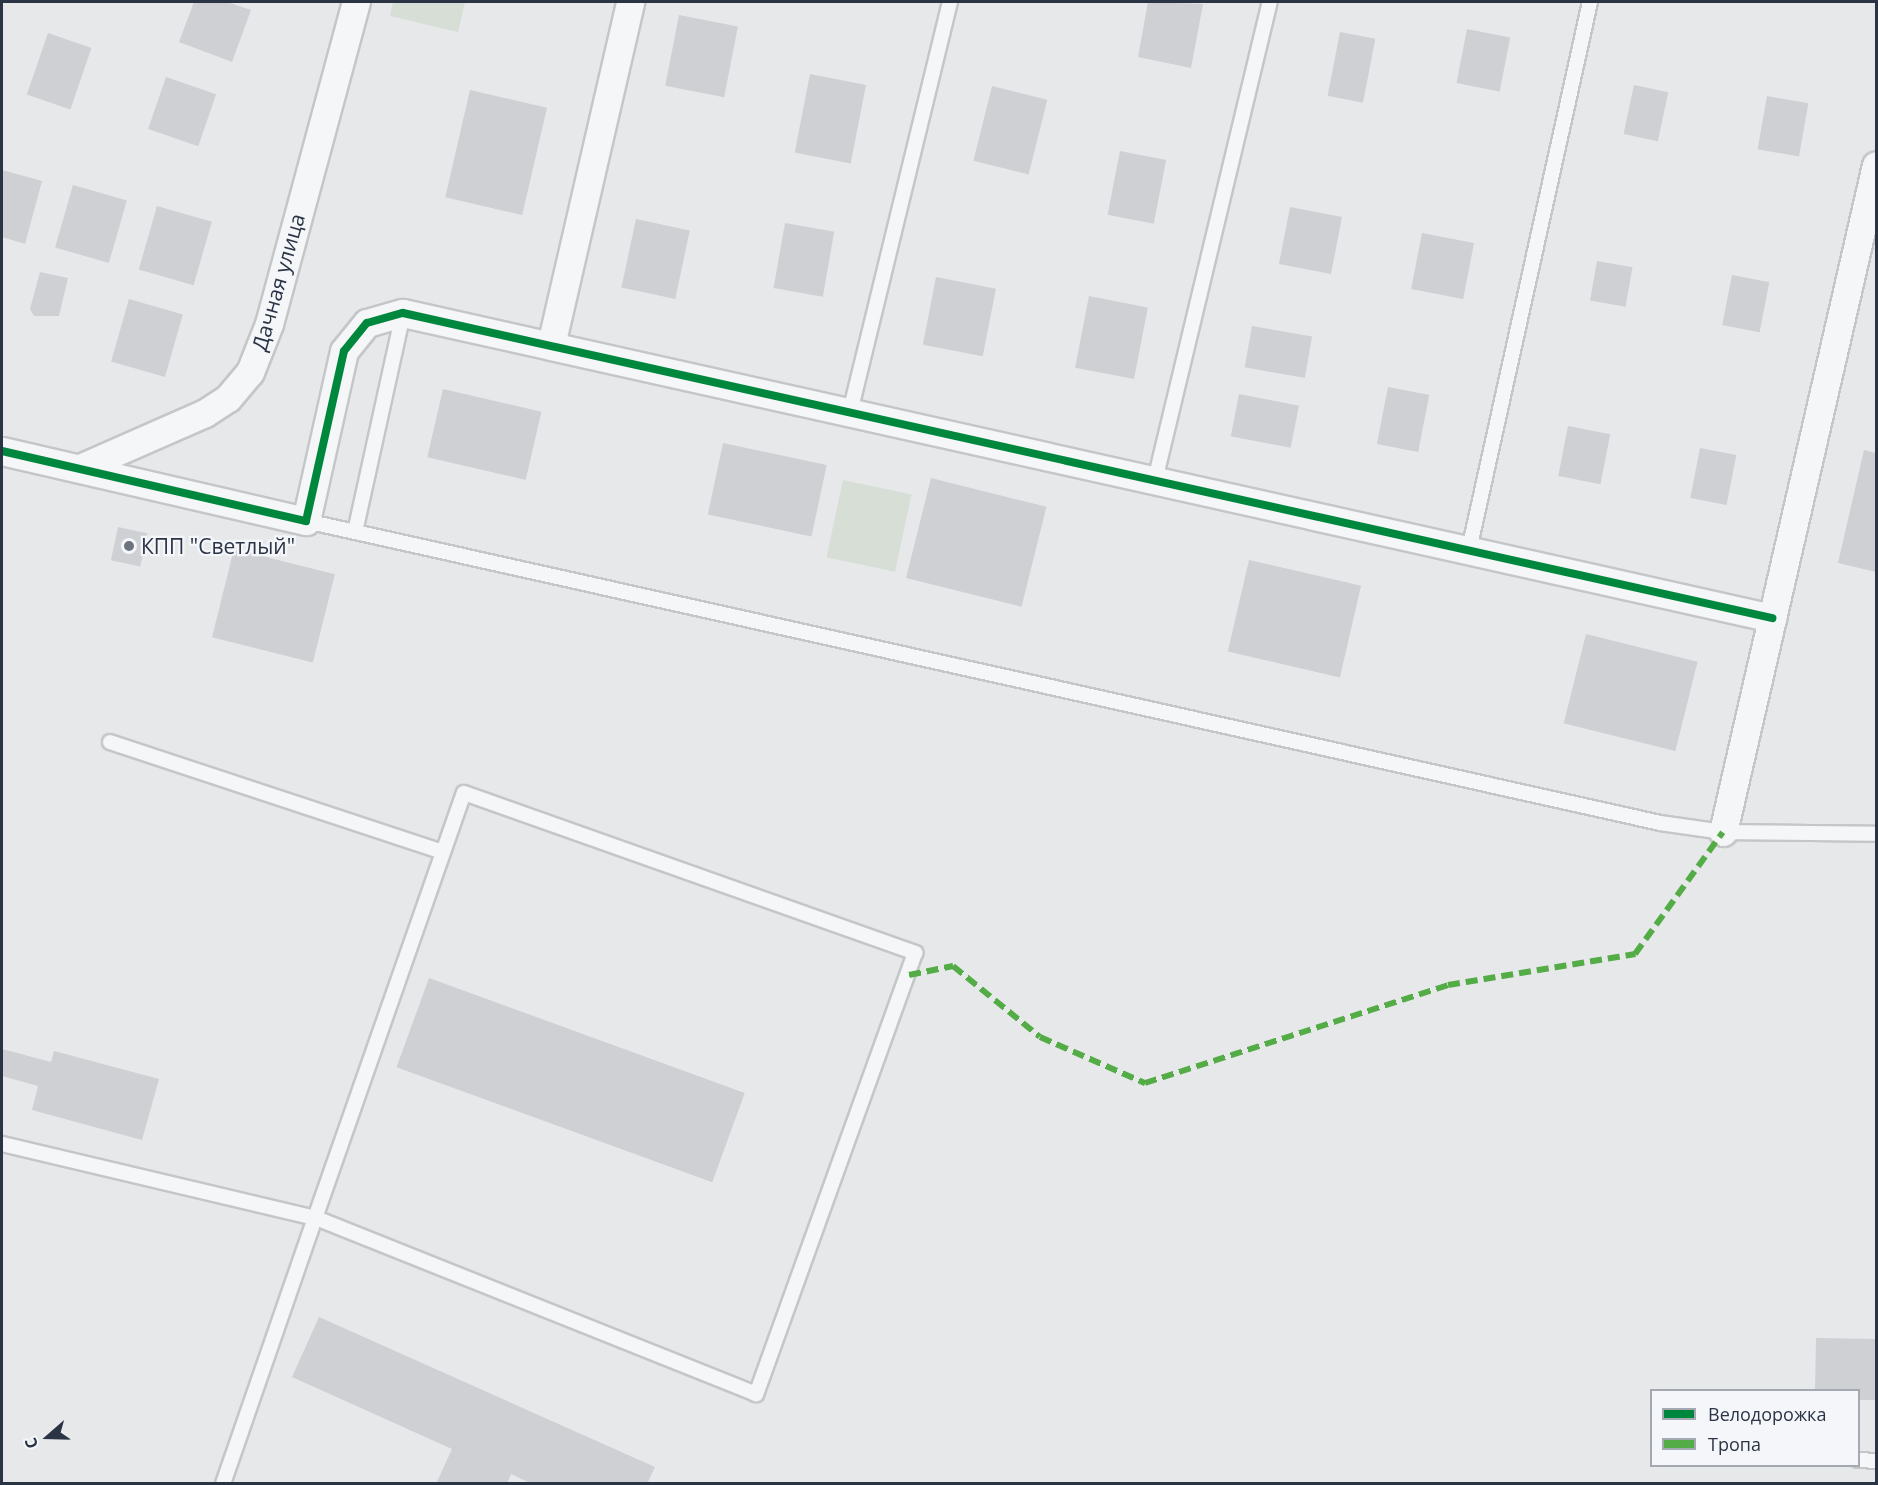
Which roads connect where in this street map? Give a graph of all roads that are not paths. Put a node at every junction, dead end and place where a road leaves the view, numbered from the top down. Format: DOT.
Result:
graph roads {
  1 [pos="356,2"];
  2 [pos="630,2"];
  3 [pos="950,2"];
  4 [pos="1270,2"];
  5 [pos="1590,2"];
  6 [pos="1876,165"];
  7 [pos="404,313"];
  8 [pos="551,345"];
  9 [pos="850,412"];
  10 [pos="2,451"];
  11 [pos="82,467"];
  12 [pos="1155,480"];
  13 [pos="306,521"];
  14 [pos="355,532"];
  15 [pos="1469,550"];
  16 [pos="1772,618"];
  17 [pos="110,742"];
  18 [pos="1723,832"];
  19 [pos="1876,834"];
  20 [pos="440,851"];
  21 [pos="2,1144"];
  22 [pos="315,1218"];
  23 [pos="1860,1460"];
  24 [pos="1876,1461"];
  25 [pos="223,1484"];
  1 -- 11 [label="street, Дачная улица"];
  2 -- 8 [label="street"];
  3 -- 9 [label="lane"];
  4 -- 12 [label="lane"];
  5 -- 15 [label="lane"];
  6 -- 16 [label="street"];
  7 -- 8 [label="street"];
  7 -- 13 [label="street"];
  7 -- 14 [label="lane"];
  8 -- 9 [label="street"];
  9 -- 12 [label="street"];
  10 -- 11 [label="street"];
  11 -- 13 [label="street"];
  12 -- 15 [label="street"];
  13 -- 14 [label="lane"];
  14 -- 18 [label="lane"];
  15 -- 16 [label="street"];
  16 -- 18 [label="street"];
  17 -- 20 [label="lane"];
  18 -- 19 [label="lane"];
  20 -- 22 [label="lane"];
  20 -- 22 [label="lane"];
  21 -- 22 [label="lane"];
  22 -- 25 [label="lane"];
  23 -- 24 [label="lane"];
}
